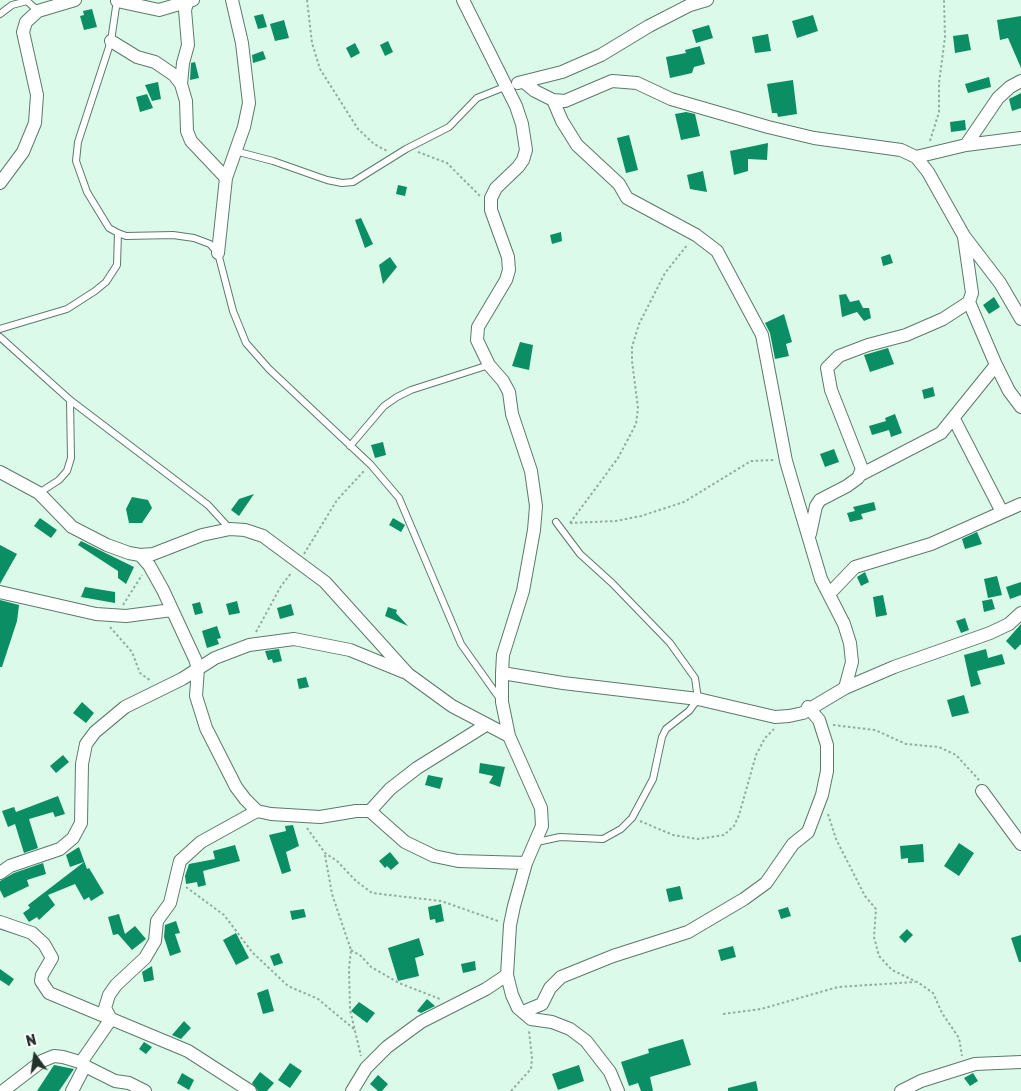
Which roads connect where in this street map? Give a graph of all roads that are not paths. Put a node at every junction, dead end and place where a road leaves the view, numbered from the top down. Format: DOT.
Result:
graph roads {
  1 [pos="74,0"];
  2 [pos="232,0"];
  3 [pos="463,0"];
  4 [pos="707,0"];
  5 [pos="117,1"];
  6 [pos="190,1"];
  7 [pos="38,11"];
  8 [pos="0,14"];
  9 [pos="111,41"];
  10 [pos="1021,81"];
  11 [pos="524,82"];
  12 [pos="181,84"];
  13 [pos="507,86"];
  14 [pos="553,100"];
  15 [pos="1021,138"];
  16 [pos="966,145"];
  17 [pos="235,151"];
  18 [pos="921,155"];
  19 [pos="226,178"];
  20 [pos="0,183"];
  21 [pos="118,233"];
  22 [pos="964,236"];
  23 [pos="218,253"];
  24 [pos="968,302"];
  25 [pos="1021,319"];
  26 [pos="0,330"];
  27 [pos="0,337"];
  28 [pos="489,365"];
  29 [pos="996,365"];
  30 [pos="70,400"];
  31 [pos="1021,408"];
  32 [pos="954,419"];
  33 [pos="350,446"];
  34 [pos="0,472"];
  35 [pos="860,475"];
  36 [pos="39,493"];
  37 [pos="1021,504"];
  38 [pos="1002,512"];
  39 [pos="556,522"];
  40 [pos="230,530"];
  41 [pos="809,539"];
  42 [pos="140,555"];
  43 [pos="0,592"];
  44 [pos="829,594"];
  45 [pos="172,610"];
  46 [pos="1021,613"];
  47 [pos="198,668"];
  48 [pos="502,673"];
  49 [pos="408,674"];
  50 [pos="845,688"];
  51 [pos="698,699"];
  52 [pos="502,702"];
  53 [pos="808,708"];
  54 [pos="486,725"];
  55 [pos="509,736"];
  56 [pos="982,791"];
  57 [pos="257,811"];
  58 [pos="370,811"];
  59 [pos="537,842"];
  60 [pos="1021,844"];
  61 [pos="526,863"];
  62 [pos="0,873"];
  63 [pos="0,922"];
  64 [pos="507,975"];
  65 [pos="523,1012"];
  66 [pos="112,1019"];
  67 [pos="1021,1062"];
  68 [pos="84,1065"];
  69 [pos="4,1091"];
  70 [pos="72,1091"];
  71 [pos="146,1091"];
  72 [pos="250,1091"];
  73 [pos="352,1091"];
  74 [pos="618,1091"];
  75 [pos="901,1091"];
  1 -- 7 [label="street"];
  2 -- 17 [label="street"];
  3 -- 13 [label="street"];
  4 -- 11 [label="street"];
  5 -- 6 [label="street"];
  5 -- 9 [label="lane"];
  6 -- 12 [label="street"];
  7 -- 8 [label="lane"];
  7 -- 20 [label="street"];
  9 -- 12 [label="street"];
  9 -- 21 [label="lane"];
  10 -- 16 [label="street"];
  11 -- 13 [label="street"];
  11 -- 14 [label="street"];
  12 -- 19 [label="street"];
  13 -- 17 [label="lane"];
  13 -- 28 [label="street"];
  14 -- 18 [label="street"];
  14 -- 41 [label="street"];
  15 -- 16 [label="street"];
  16 -- 18 [label="street"];
  17 -- 19 [label="street"];
  18 -- 22 [label="street"];
  19 -- 23 [label="street"];
  21 -- 23 [label="lane"];
  21 -- 26 [label="lane"];
  22 -- 24 [label="street"];
  22 -- 25 [label="street"];
  23 -- 33 [label="lane"];
  24 -- 29 [label="street"];
  24 -- 35 [label="street"];
  27 -- 30 [label="lane"];
  28 -- 33 [label="lane"];
  28 -- 48 [label="street"];
  29 -- 31 [label="street"];
  29 -- 32 [label="street"];
  30 -- 36 [label="lane"];
  30 -- 40 [label="lane"];
  32 -- 35 [label="street"];
  32 -- 38 [label="street"];
  33 -- 52 [label="lane"];
  34 -- 36 [label="street"];
  35 -- 41 [label="street"];
  36 -- 42 [label="street"];
  37 -- 38 [label="street"];
  38 -- 44 [label="street"];
  39 -- 51 [label="lane"];
  40 -- 42 [label="street"];
  40 -- 49 [label="street"];
  41 -- 44 [label="street"];
  42 -- 45 [label="street"];
  43 -- 45 [label="street"];
  44 -- 50 [label="street"];
  45 -- 47 [label="street"];
  46 -- 50 [label="street"];
  47 -- 49 [label="street"];
  47 -- 57 [label="street"];
  47 -- 62 [label="street"];
  48 -- 51 [label="street"];
  48 -- 52 [label="street"];
  49 -- 54 [label="street"];
  50 -- 53 [label="street"];
  51 -- 53 [label="street"];
  51 -- 59 [label="lane"];
  52 -- 55 [label="street"];
  53 -- 65 [label="street"];
  54 -- 55 [label="street"];
  54 -- 58 [label="street"];
  55 -- 59 [label="street"];
  56 -- 60 [label="street"];
  57 -- 58 [label="street"];
  57 -- 66 [label="street"];
  58 -- 61 [label="street"];
  59 -- 61 [label="street"];
  61 -- 64 [label="street"];
  63 -- 66 [label="street"];
  64 -- 65 [label="street"];
  64 -- 73 [label="street"];
  65 -- 74 [label="street"];
  66 -- 68 [label="street"];
  66 -- 72 [label="street"];
  67 -- 75 [label="street"];
  68 -- 69 [label="street"];
  68 -- 70 [label="street"];
  68 -- 71 [label="street"];
}
